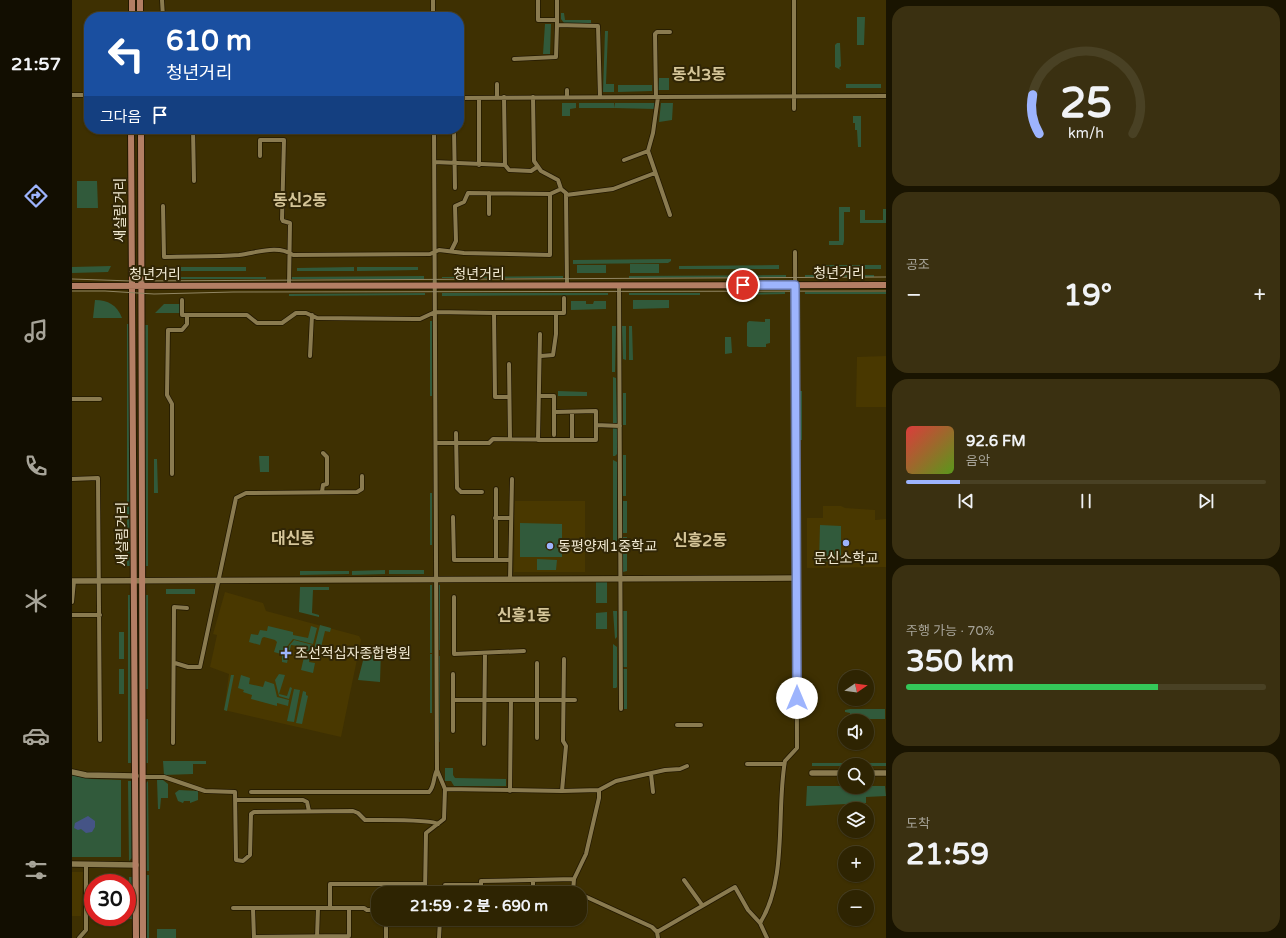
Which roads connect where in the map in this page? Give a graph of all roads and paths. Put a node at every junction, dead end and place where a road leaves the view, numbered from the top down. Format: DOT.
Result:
graph roads {
  1 [pos="132,0"];
  2 [pos="140,0"];
  3 [pos="162,0"];
  4 [pos="433,0"];
  5 [pos="538,0"];
  6 [pos="557,0"];
  7 [pos="794,0"];
  8 [pos="132,12"];
  9 [pos="140,12"];
  10 [pos="162,12"];
  11 [pos="433,12"];
  12 [pos="557,20"];
  13 [pos="557,25"];
  14 [pos="670,32"];
  15 [pos="514,59"];
  16 [pos="497,84"];
  17 [pos="567,90"];
  18 [pos="72,95"];
  19 [pos="84,95"];
  20 [pos="794,96"];
  21 [pos="886,96"];
  22 [pos="533,97"];
  23 [pos="567,97"];
  24 [pos="600,97"];
  25 [pos="657,97"];
  26 [pos="464,98"];
  27 [pos="479,98"];
  28 [pos="497,98"];
  29 [pos="504,98"];
  30 [pos="794,109"];
  31 [pos="131,134"];
  32 [pos="141,134"];
  33 [pos="193,134"];
  34 [pos="434,134"];
  35 [pos="454,134"];
  36 [pos="648,151"];
  37 [pos="260,156"];
  38 [pos="624,160"];
  39 [pos="434,162"];
  40 [pos="454,163"];
  41 [pos="479,164"];
  42 [pos="505,165"];
  43 [pos="537,167"];
  44 [pos="655,173"];
  45 [pos="194,181"];
  46 [pos="454,188"];
  47 [pos="561,189"];
  48 [pos="489,193"];
  49 [pos="550,194"];
  50 [pos="566,195"];
  51 [pos="163,206"];
  52 [pos="489,214"];
  53 [pos="670,215"];
  54 [pos="451,250"];
  55 [pos="290,252"];
  56 [pos="434,252"];
  57 [pos="795,252"];
  58 [pos="795,285"];
  59 [pos="886,285"];
  60 [pos="72,286"];
  61 [pos="289,286"];
  62 [pos="434,286"];
  63 [pos="567,286"];
  64 [pos="619,286"];
  65 [pos="132,287"];
  66 [pos="141,287"];
  67 [pos="564,298"];
  68 [pos="182,300"];
  69 [pos="435,312"];
  70 [pos="494,313"];
  71 [pos="556,313"];
  72 [pos="187,315"];
  73 [pos="312,315"];
  74 [pos="540,334"];
  75 [pos="310,356"];
  76 [pos="540,356"];
  77 [pos="509,364"];
  78 [pos="540,396"];
  79 [pos="509,397"];
  80 [pos="72,399"];
  81 [pos="100,399"];
  82 [pos="555,412"];
  83 [pos="572,412"];
  84 [pos="596,425"];
  85 [pos="620,426"];
  86 [pos="456,433"];
  87 [pos="554,435"];
  88 [pos="510,440"];
  89 [pos="538,440"];
  90 [pos="572,440"];
  91 [pos="436,443"];
  92 [pos="456,443"];
  93 [pos="323,453"];
  94 [pos="172,474"];
  95 [pos="362,476"];
  96 [pos="72,479"];
  97 [pos="512,479"];
  98 [pos="496,489"];
  99 [pos="322,492"];
  100 [pos="482,492"];
  101 [pos="453,517"];
  102 [pos="495,518"];
  103 [pos="510,518"];
  104 [pos="496,560"];
  105 [pos="510,560"];
  106 [pos="796,578"];
  107 [pos="435,579"];
  108 [pos="510,579"];
  109 [pos="620,579"];
  110 [pos="220,580"];
  111 [pos="73,581"];
  112 [pos="100,581"];
  113 [pos="134,581"];
  114 [pos="142,581"];
  115 [pos="454,597"];
  116 [pos="72,602"];
  117 [pos="187,608"];
  118 [pos="72,615"];
  119 [pos="100,615"];
  120 [pos="524,651"];
  121 [pos="485,653"];
  122 [pos="564,659"];
  123 [pos="175,663"];
  124 [pos="537,663"];
  125 [pos="453,674"];
  126 [pos="453,700"];
  127 [pos="485,700"];
  128 [pos="511,700"];
  129 [pos="537,700"];
  130 [pos="563,700"];
  131 [pos="575,700"];
  132 [pos="621,709"];
  133 [pos="677,725"];
  134 [pos="701,725"];
  135 [pos="453,731"];
  136 [pos="537,738"];
  137 [pos="100,740"];
  138 [pos="173,743"];
  139 [pos="484,744"];
  140 [pos="747,764"];
  141 [pos="784,764"];
  142 [pos="687,766"];
  143 [pos="437,770"];
  144 [pos="72,772"];
  145 [pos="812,773"];
  146 [pos="838,773"];
  147 [pos="874,773"];
  148 [pos="886,773"];
  149 [pos="651,774"];
  150 [pos="136,776"];
  151 [pos="143,777"];
  152 [pos="445,789"];
  153 [pos="599,790"];
  154 [pos="510,791"];
  155 [pos="562,791"];
  156 [pos="251,792"];
  157 [pos="653,792"];
  158 [pos="235,800"];
  159 [pos="308,811"];
  160 [pos="438,824"];
  161 [pos="72,864"];
  162 [pos="86,864"];
  163 [pos="136,865"];
  164 [pos="574,879"];
  165 [pos="684,880"];
  166 [pos="533,881"];
  167 [pos="425,884"];
  168 [pos="445,885"];
  169 [pos="481,885"];
  170 [pos="533,886"];
  171 [pos="573,886"];
  172 [pos="587,897"];
  173 [pos="702,905"];
  174 [pos="233,908"];
  175 [pos="318,908"];
  176 [pos="330,908"];
  177 [pos="349,908"];
  178 [pos="253,909"];
  179 [pos="371,910"];
  180 [pos="760,923"];
  181 [pos="386,926"];
  182 [pos="440,926"];
  183 [pos="657,932"];
  184 [pos="254,937"];
  185 [pos="317,937"];
  186 [pos="80,938"];
  187 [pos="136,938"];
  188 [pos="143,938"];
  189 [pos="386,938"];
  190 [pos="439,938"];
  191 [pos="658,938"];
  192 [pos="767,938"];
  1 -- 8 [label="main road"];
  2 -- 9 [label="main road"];
  3 -- 10 [label="street"];
  4 -- 11 [label="street"];
  5 -- 12 [label="street"];
  6 -- 12 [label="street"];
  7 -- 20 [label="street"];
  12 -- 13 [label="street"];
  13 -- 15 [label="street"];
  13 -- 24 [label="street"];
  14 -- 25 [label="street"];
  16 -- 28 [label="street"];
  17 -- 23 [label="street"];
  18 -- 19 [label="street"];
  20 -- 21 [label="street"];
  20 -- 25 [label="street"];
  20 -- 30 [label="street"];
  22 -- 23 [label="street"];
  22 -- 29 [label="street"];
  22 -- 43 [label="street"];
  23 -- 24 [label="street"];
  24 -- 25 [label="street"];
  25 -- 36 [label="street"];
  26 -- 27 [label="street"];
  27 -- 28 [label="street"];
  27 -- 41 [label="street"];
  28 -- 29 [label="street"];
  29 -- 42 [label="street"];
  31 -- 65 [label="main road, 새살림거리"];
  32 -- 66 [label="main road, 새살림거리"];
  33 -- 45 [label="street"];
  34 -- 39 [label="street"];
  35 -- 40 [label="street"];
  36 -- 38 [label="street"];
  36 -- 44 [label="street"];
  37 -- 55 [label="street"];
  39 -- 40 [label="street"];
  39 -- 56 [label="street"];
  40 -- 41 [label="street"];
  40 -- 46 [label="street"];
  41 -- 42 [label="street"];
  42 -- 43 [label="street"];
  43 -- 47 [label="street"];
  44 -- 50 [label="street"];
  44 -- 53 [label="street"];
  47 -- 49 [label="street"];
  47 -- 50 [label="street"];
  48 -- 49 [label="street"];
  48 -- 52 [label="street"];
  48 -- 54 [label="street"];
  49 -- 54 [label="street"];
  50 -- 63 [label="street"];
  51 -- 55 [label="street"];
  54 -- 56 [label="street"];
  55 -- 56 [label="street"];
  55 -- 61 [label="street"];
  56 -- 62 [label="street"];
  57 -- 58 [label="street"];
  58 -- 59 [label="main road, 청년거리"];
  58 -- 64 [label="main road, 청년거리"];
  58 -- 106 [label="street"];
  60 -- 65 [label="main road, 청년거리"];
  61 -- 62 [label="main road, 청년거리"];
  61 -- 66 [label="main road, 청년거리"];
  62 -- 63 [label="main road, 청년거리"];
  62 -- 69 [label="street"];
  63 -- 64 [label="main road, 청년거리"];
  64 -- 85 [label="street"];
  65 -- 66 [label="main road, 청년거리"];
  65 -- 113 [label="main road, 새살림거리"];
  66 -- 114 [label="main road, 새살림거리"];
  67 -- 71 [label="street"];
  68 -- 72 [label="street"];
  69 -- 70 [label="street"];
  69 -- 73 [label="street"];
  69 -- 91 [label="street"];
  70 -- 71 [label="street"];
  70 -- 79 [label="street"];
  71 -- 76 [label="street"];
  72 -- 73 [label="street"];
  72 -- 94 [label="street"];
  73 -- 75 [label="street"];
  74 -- 76 [label="street"];
  76 -- 78 [label="street"];
  77 -- 79 [label="street"];
  78 -- 82 [label="street"];
  78 -- 89 [label="street"];
  79 -- 88 [label="street"];
  80 -- 81 [label="street"];
  82 -- 83 [label="street"];
  82 -- 87 [label="street"];
  83 -- 84 [label="street"];
  83 -- 90 [label="street"];
  84 -- 85 [label="street"];
  84 -- 90 [label="street"];
  85 -- 109 [label="street"];
  86 -- 92 [label="street"];
  88 -- 89 [label="street"];
  88 -- 92 [label="street"];
  89 -- 90 [label="street"];
  91 -- 92 [label="street"];
  91 -- 107 [label="street"];
  92 -- 100 [label="street"];
  93 -- 99 [label="street"];
  95 -- 99 [label="street"];
  96 -- 112 [label="street"];
  97 -- 103 [label="street"];
  98 -- 102 [label="street"];
  99 -- 110 [label="street"];
  101 -- 104 [label="street"];
  102 -- 103 [label="street"];
  102 -- 104 [label="street"];
  103 -- 105 [label="street"];
  104 -- 105 [label="street"];
  105 -- 108 [label="street"];
  106 -- 109 [label="street"];
  106 -- 141 [label="street"];
  107 -- 108 [label="street"];
  107 -- 110 [label="street"];
  107 -- 143 [label="street"];
  108 -- 109 [label="street"];
  109 -- 132 [label="street"];
  110 -- 114 [label="street"];
  110 -- 123 [label="street"];
  111 -- 112 [label="street"];
  111 -- 116 [label="street"];
  112 -- 113 [label="street"];
  112 -- 119 [label="street"];
  113 -- 114 [label="street"];
  113 -- 150 [label="main road, 새살림거리"];
  114 -- 151 [label="main road, 새살림거리"];
  115 -- 121 [label="street"];
  117 -- 123 [label="street"];
  118 -- 119 [label="street"];
  119 -- 137 [label="street"];
  120 -- 121 [label="street"];
  121 -- 127 [label="street"];
  122 -- 130 [label="street"];
  123 -- 138 [label="street"];
  124 -- 129 [label="street"];
  125 -- 126 [label="street"];
  126 -- 127 [label="street"];
  126 -- 135 [label="street"];
  127 -- 128 [label="street"];
  127 -- 139 [label="street"];
  128 -- 129 [label="street"];
  128 -- 154 [label="street"];
  129 -- 130 [label="street"];
  129 -- 136 [label="street"];
  130 -- 131 [label="street"];
  130 -- 155 [label="street"];
  133 -- 134 [label="street"];
  140 -- 141 [label="street"];
  141 -- 180 [label="street"];
  142 -- 149 [label="street"];
  143 -- 152 [label="street"];
  143 -- 156 [label="street"];
  144 -- 150 [label="street"];
  145 -- 146 [label="street"];
  147 -- 148 [label="street"];
  149 -- 153 [label="street"];
  149 -- 157 [label="street"];
  150 -- 163 [label="main road, 새살림거리"];
  151 -- 158 [label="street"];
  151 -- 188 [label="main road, 새살림거리"];
  152 -- 154 [label="street"];
  152 -- 160 [label="street"];
  153 -- 155 [label="street"];
  153 -- 164 [label="street"];
  154 -- 155 [label="street"];
  158 -- 159 [label="street"];
  158 -- 159 [label="street"];
  159 -- 160 [label="street"];
  160 -- 167 [label="street"];
  161 -- 162 [label="street"];
  162 -- 163 [label="street"];
  162 -- 186 [label="street"];
  163 -- 187 [label="main road, 새살림거리"];
  164 -- 166 [label="street"];
  164 -- 171 [label="street"];
  165 -- 173 [label="street"];
  166 -- 169 [label="street"];
  166 -- 170 [label="street"];
  167 -- 176 [label="street"];
  168 -- 169 [label="street"];
  172 -- 183 [label="street"];
  173 -- 180 [label="street"];
  173 -- 183 [label="street"];
  174 -- 178 [label="street"];
  175 -- 176 [label="street"];
  175 -- 178 [label="street"];
  175 -- 185 [label="street"];
  176 -- 177 [label="street"];
  177 -- 179 [label="street"];
  177 -- 185 [label="street"];
  178 -- 184 [label="street"];
  180 -- 192 [label="street"];
  181 -- 189 [label="street"];
  182 -- 190 [label="street"];
  183 -- 191 [label="street"];
  184 -- 185 [label="street"];
}
